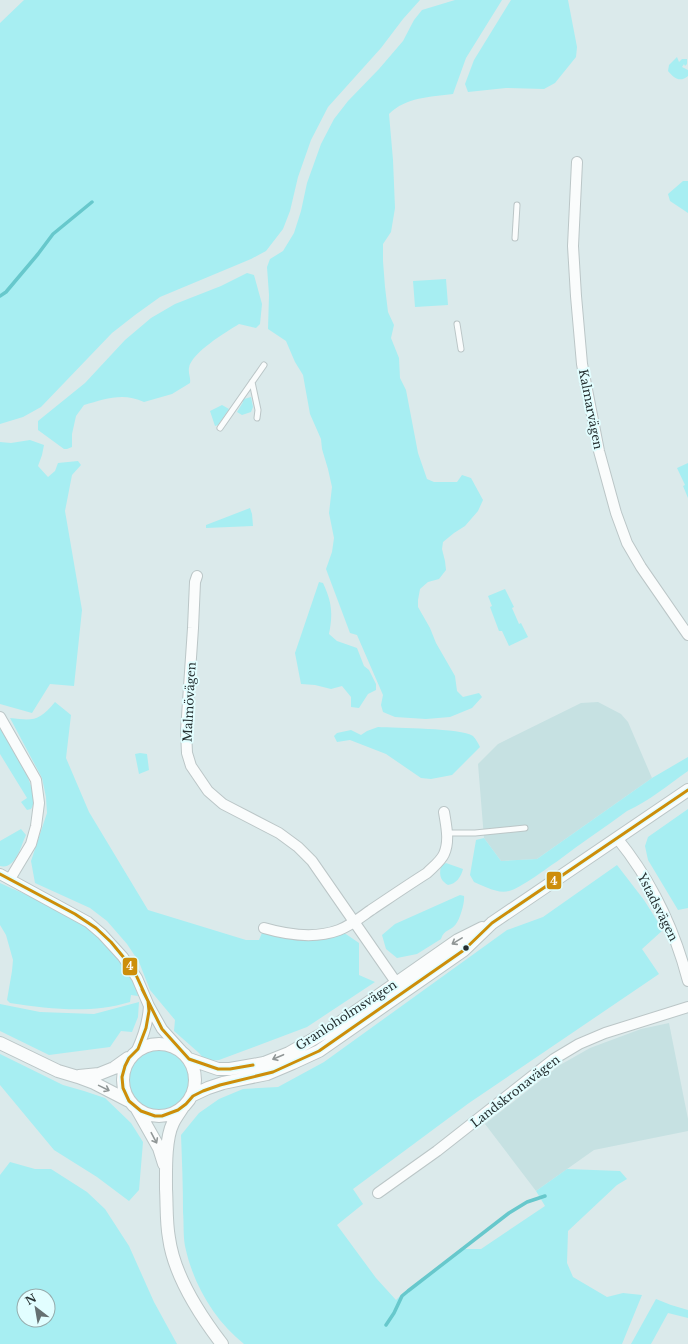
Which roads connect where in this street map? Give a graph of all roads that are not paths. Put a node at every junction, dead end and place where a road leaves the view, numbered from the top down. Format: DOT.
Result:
graph roads {
  1 [pos="577,162"];
  2 [pos="517,205"];
  3 [pos="515,238"];
  4 [pos="457,324"];
  5 [pos="461,350"];
  6 [pos="264,365"];
  7 [pos="252,382"];
  8 [pos="257,418"];
  9 [pos="220,428"];
  10 [pos="197,576"];
  11 [pos="688,635"];
  12 [pos="0,717"];
  13 [pos="688,790"];
  14 [pos="444,812"];
  15 [pos="525,828"];
  16 [pos="448,833"];
  17 [pos="617,838"];
  18 [pos="0,874"];
  19 [pos="10,879"];
  20 [pos="353,922"];
  21 [pos="492,923"];
  22 [pos="264,928"];
  23 [pos="688,981"];
  24 [pos="396,983"];
  25 [pos="403,994"];
  26 [pos="149,1006"];
  27 [pos="688,1007"];
  28 [pos="0,1043"];
  29 [pos="133,1053"];
  30 [pos="185,1055"];
  31 [pos="78,1077"];
  32 [pos="191,1096"];
  33 [pos="132,1105"];
  34 [pos="183,1107"];
  35 [pos="166,1171"];
  36 [pos="378,1193"];
  37 [pos="222,1344"];
  1 -- 11 [label="street, Kalmarvägen"];
  2 -- 3 [label="lane"];
  4 -- 5 [label="lane"];
  6 -- 7 [label="lane"];
  7 -- 8 [label="lane"];
  7 -- 9 [label="lane"];
  10 -- 20 [label="street, Malmövägen"];
  12 -- 19 [label="street"];
  13 -- 17 [label="street, Granloholmsvägen"];
  14 -- 16 [label="street"];
  15 -- 16 [label="lane"];
  16 -- 20 [label="street"];
  17 -- 21 [label="street, Granloholmsvägen"];
  17 -- 23 [label="street, Ystadsvägen"];
  18 -- 19 [label="street"];
  19 -- 26 [label="street"];
  20 -- 22 [label="street"];
  20 -- 24 [label="street, Malmövägen"];
  21 -- 24 [label="street, Granloholmsvägen, one-way"];
  21 -- 25 [label="street, Granloholmsvägen"];
  24 -- 25 [label="street, Malmövägen"];
  24 -- 30 [label="street, Granloholmsvägen, one-way"];
  25 -- 32 [label="street, Granloholmsvägen"];
  26 -- 29 [label="street"];
  26 -- 30 [label="street"];
  27 -- 36 [label="street, Landskronavägen"];
  28 -- 31 [label="street"];
  29 -- 30 [label="street"];
  29 -- 31 [label="street"];
  29 -- 33 [label="street"];
  30 -- 32 [label="street"];
  31 -- 33 [label="street, one-way"];
  32 -- 34 [label="street"];
  33 -- 34 [label="street"];
  33 -- 35 [label="street, one-way"];
  34 -- 35 [label="street"];
  35 -- 37 [label="street"];
}
